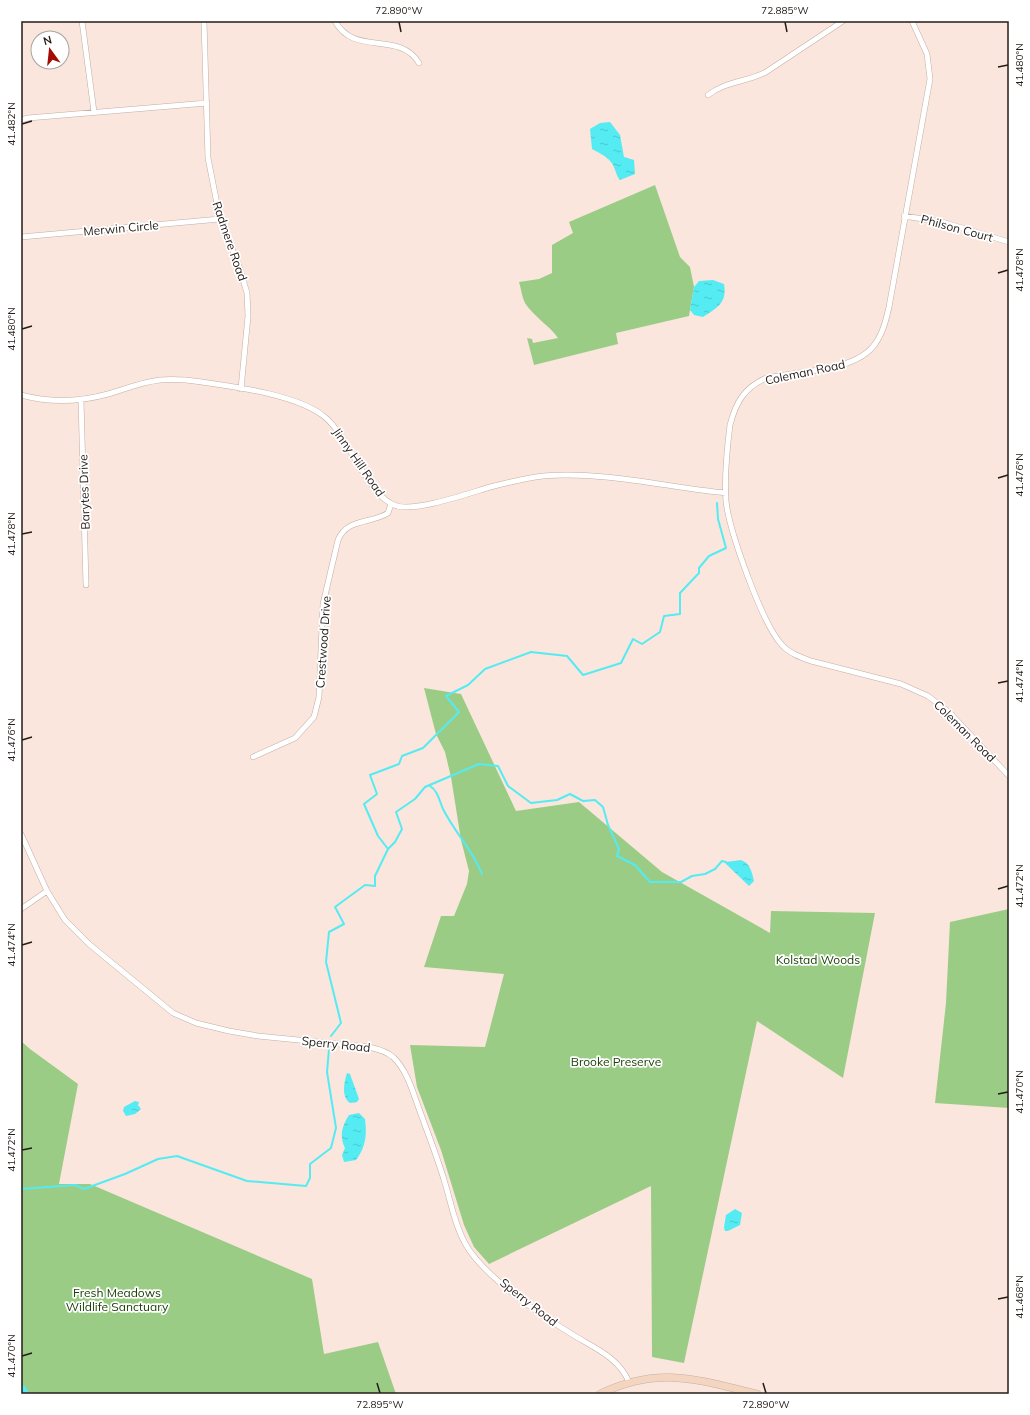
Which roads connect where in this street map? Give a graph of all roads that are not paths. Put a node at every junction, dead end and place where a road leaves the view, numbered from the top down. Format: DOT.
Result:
graph roads {
  1 [pos="82,21"];
  2 [pos="204,21"];
  3 [pos="335,21"];
  4 [pos="843,21"];
  5 [pos="912,21"];
  6 [pos="419,63"];
  7 [pos="708,95"];
  8 [pos="207,103"];
  9 [pos="94,112"];
  10 [pos="21,120"];
  11 [pos="904,216"];
  12 [pos="220,219"];
  13 [pos="21,237"];
  14 [pos="1009,242"];
  15 [pos="241,389"];
  16 [pos="21,395"];
  17 [pos="81,400"];
  18 [pos="726,493"];
  19 [pos="391,504"];
  20 [pos="86,585"];
  21 [pos="253,757"];
  22 [pos="1009,776"];
  23 [pos="21,834"];
  24 [pos="47,891"];
  25 [pos="21,909"];
  26 [pos="628,1382"];
  27 [pos="600,1394"];
  28 [pos="757,1394"];
  1 -- 9 [label="street"];
  2 -- 8 [label="street, Radmere Road"];
  3 -- 6 [label="street"];
  4 -- 7 [label="street"];
  5 -- 11 [label="street, Coleman Road"];
  8 -- 9 [label="street"];
  8 -- 12 [label="street, Radmere Road"];
  9 -- 10 [label="street"];
  11 -- 14 [label="street, Philson Court"];
  11 -- 18 [label="street, Coleman Road"];
  12 -- 13 [label="street, Merwin Circle"];
  12 -- 15 [label="street, Radmere Road"];
  15 -- 17 [label="street, Jinny Hill Road"];
  15 -- 19 [label="street, Jinny Hill Road"];
  16 -- 17 [label="street, Jinny Hill Road"];
  17 -- 20 [label="street, Barytes Drive"];
  18 -- 19 [label="street, Jinny Hill Road"];
  18 -- 22 [label="street, Coleman Road"];
  19 -- 21 [label="street, Crestwood Drive"];
  23 -- 24 [label="street, Sperry Road"];
  24 -- 25 [label="street"];
  24 -- 26 [label="street, Sperry Road"];
  26 -- 27 [label="street"];
  26 -- 28 [label="street"];
}
